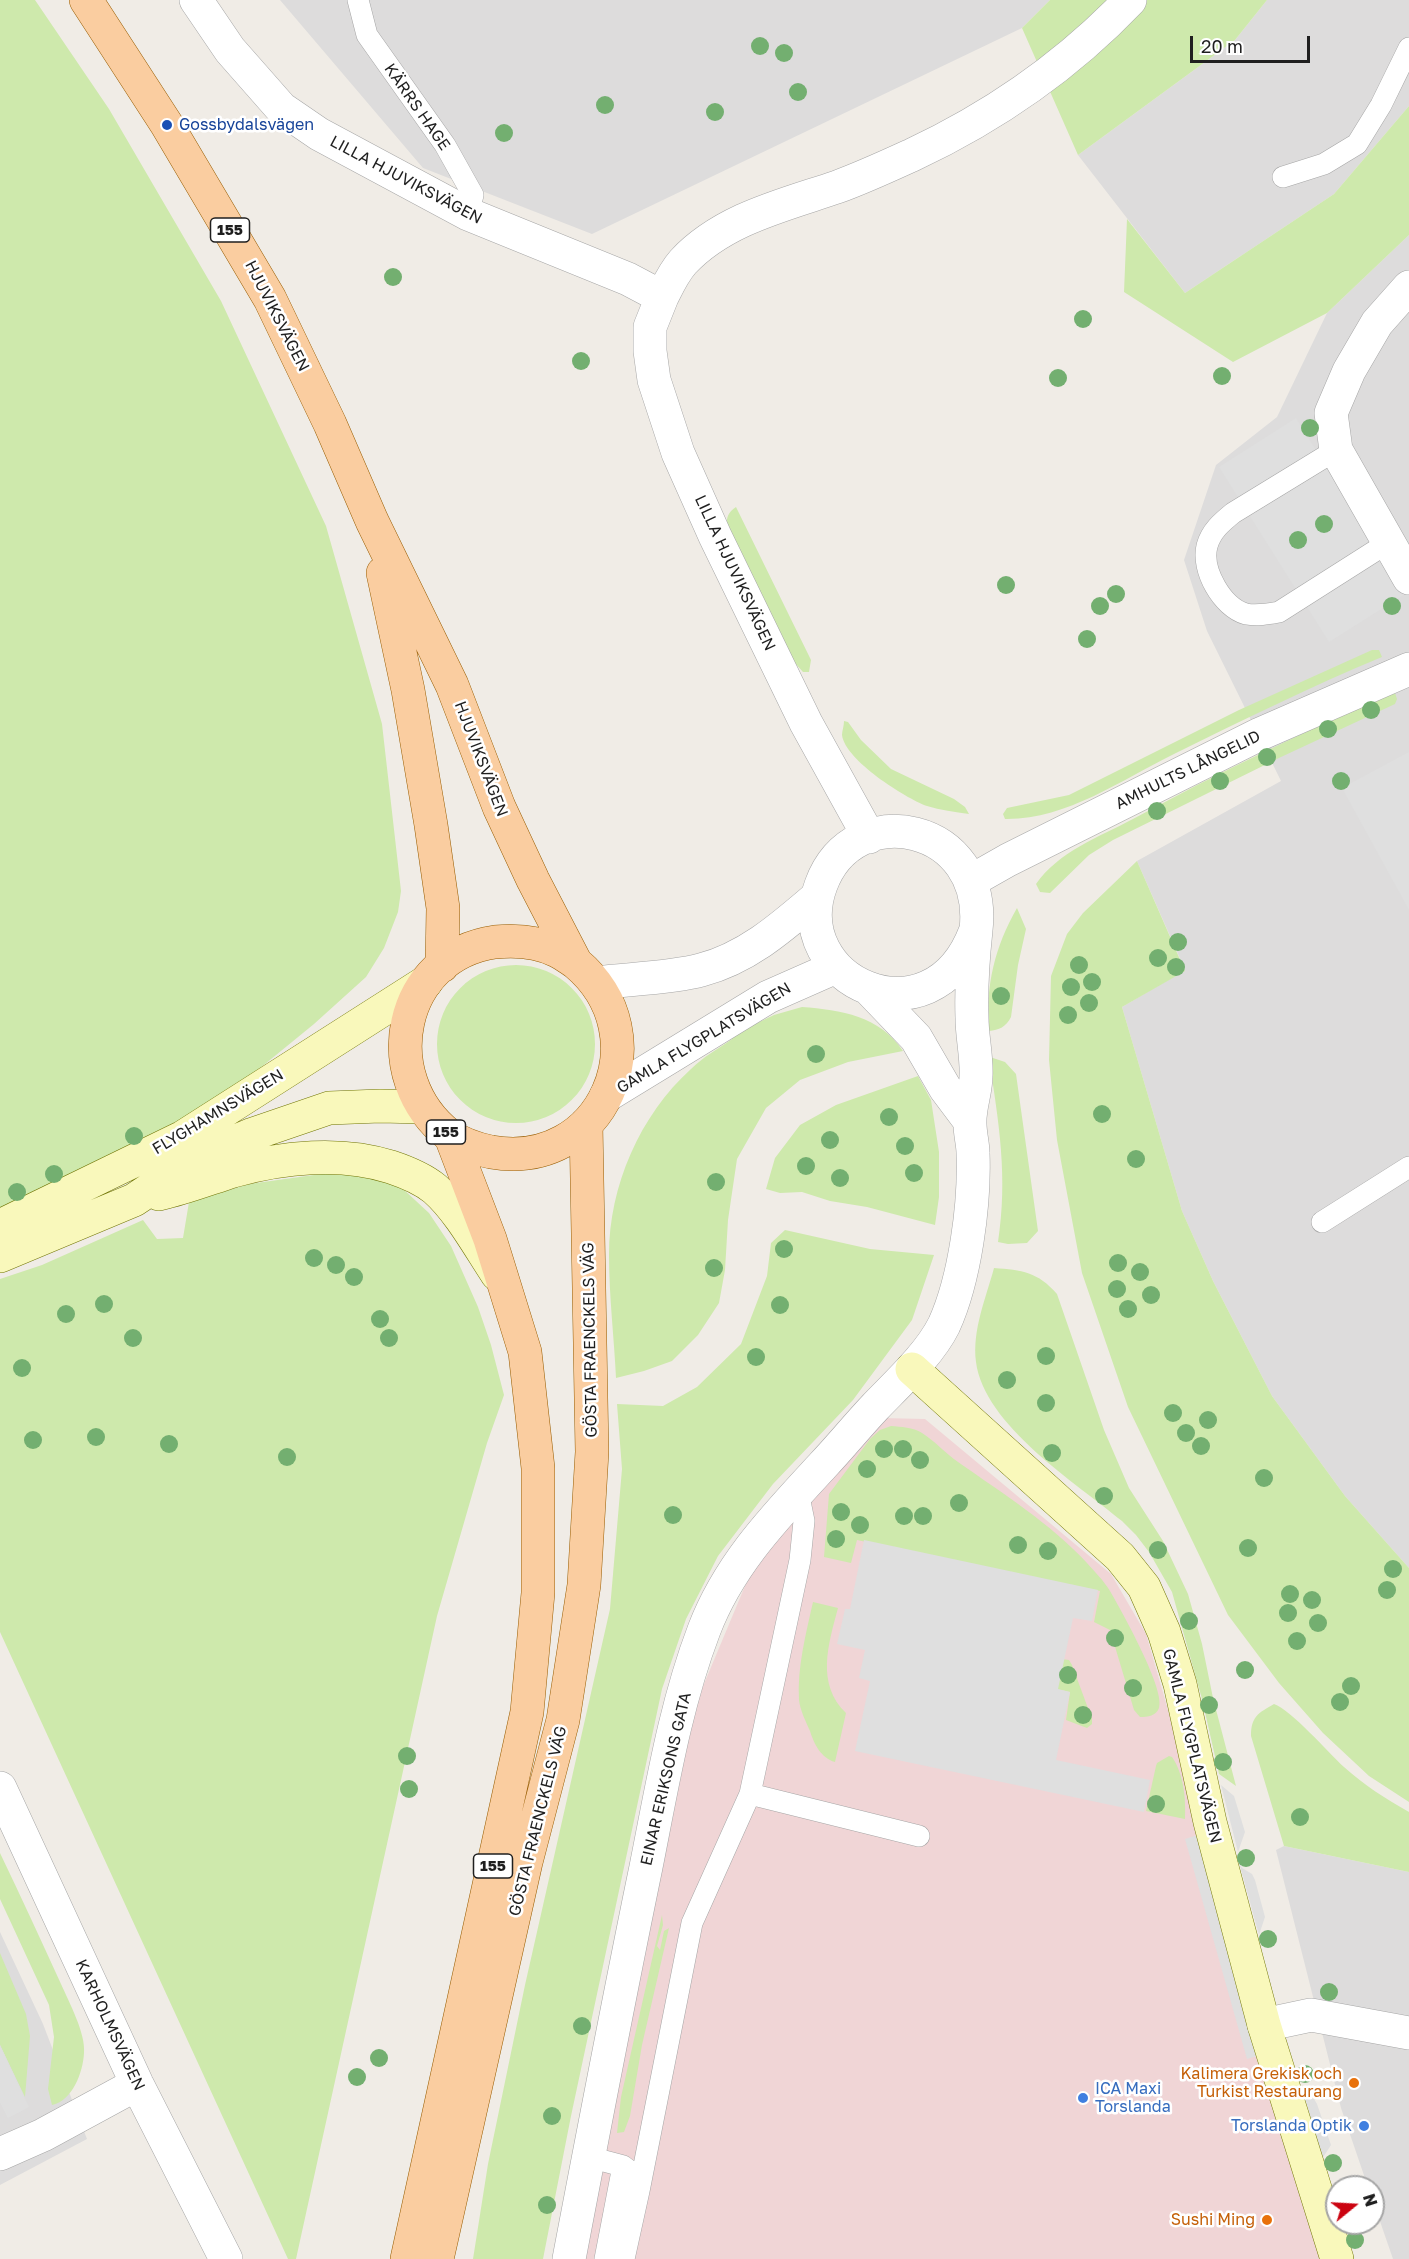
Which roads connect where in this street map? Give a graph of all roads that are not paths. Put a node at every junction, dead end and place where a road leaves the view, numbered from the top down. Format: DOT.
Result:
graph roads {
  1 [pos="86,0"];
  2 [pos="196,0"];
  3 [pos="358,0"];
  4 [pos="1130,0"];
  5 [pos="1409,48"];
  6 [pos="1283,177"];
  7 [pos="468,214"];
  8 [pos="1409,287"];
  9 [pos="662,297"];
  10 [pos="1336,450"];
  11 [pos="372,521"];
  12 [pos="1389,542"];
  13 [pos="1409,578"];
  14 [pos="1409,669"];
  15 [pos="869,837"];
  16 [pos="971,881"];
  17 [pos="817,897"];
  18 [pos="975,932"];
  19 [pos="836,967"];
  20 [pos="586,973"];
  21 [pos="434,974"];
  22 [pos="870,990"];
  23 [pos="606,1096"];
  24 [pos="422,1107"];
  25 [pos="969,1120"];
  26 [pos="586,1124"];
  27 [pos="452,1137"];
  28 [pos="1409,1167"];
  29 [pos="134,1200"];
  30 [pos="1322,1222"];
  31 [pos="0,1226"];
  32 [pos="0,1256"];
  33 [pos="504,1283"];
  34 [pos="912,1369"];
  35 [pos="798,1492"];
  36 [pos="0,1788"];
  37 [pos="750,1794"];
  38 [pos="919,1836"];
  39 [pos="1263,2025"];
  40 [pos="1409,2033"];
  41 [pos="137,2084"];
  42 [pos="2,2147"];
  43 [pos="589,2157"];
  44 [pos="623,2166"];
  45 [pos="639,2191"];
  46 [pos="226,2259"];
  47 [pos="407,2259"];
  48 [pos="437,2259"];
  49 [pos="569,2259"];
  50 [pos="605,2259"];
  51 [pos="624,2259"];
  52 [pos="1336,2259"];
  1 -- 11 [label="main road, HJUVIKSVÄGEN / 155"];
  2 -- 7 [label="street, LILLA HJUVIKSVÄGEN"];
  3 -- 7 [label="lane, KÄRRS HAGE"];
  4 -- 9 [label="street, LILLA HJUVIKSVÄGEN"];
  5 -- 6 [label="lane"];
  7 -- 9 [label="street, LILLA HJUVIKSVÄGEN"];
  8 -- 10 [label="street"];
  9 -- 15 [label="street, LILLA HJUVIKSVÄGEN"];
  10 -- 12 [label="street"];
  10 -- 12 [label="lane"];
  11 -- 20 [label="main road, HJUVIKSVÄGEN / 155"];
  11 -- 21 [label="main road, HJUVIKSVÄGEN / 155"];
  12 -- 13 [label="street"];
  14 -- 16 [label="street, AMHULTS LÅNGELID"];
  15 -- 16 [label="street"];
  15 -- 17 [label="street"];
  16 -- 18 [label="street"];
  17 -- 19 [label="street"];
  17 -- 20 [label="street"];
  18 -- 22 [label="street"];
  18 -- 25 [label="street"];
  19 -- 22 [label="street"];
  19 -- 23 [label="street, GAMLA FLYGPLATSVÄGEN"];
  20 -- 21 [label="main road, GÖSTA FRAENCKELS VÄG / 155"];
  20 -- 23 [label="main road, GÖSTA FRAENCKELS VÄG / 155"];
  21 -- 24 [label="main road, GÖSTA FRAENCKELS VÄG / 155"];
  21 -- 31 [label="street, FLYGHAMNSVÄGEN"];
  22 -- 25 [label="street"];
  23 -- 26 [label="main road, GÖSTA FRAENCKELS VÄG / 155"];
  24 -- 27 [label="main road, GÖSTA FRAENCKELS VÄG / 155"];
  24 -- 29 [label="street, FLYGHAMNSVÄGEN"];
  25 -- 34 [label="street"];
  26 -- 27 [label="main road, GÖSTA FRAENCKELS VÄG / 155"];
  26 -- 48 [label="main road, GÖSTA FRAENCKELS VÄG / 155"];
  27 -- 33 [label="main road, GÖSTA FRAENCKELS VÄG / 155"];
  28 -- 30 [label="lane"];
  29 -- 32 [label="street, FLYGHAMNSVÄGEN"];
  29 -- 33 [label="street, FLYGHAMNSVÄGEN"];
  33 -- 47 [label="main road, GÖSTA FRAENCKELS VÄG / 155"];
  34 -- 35 [label="street, EINAR ERIKSONS GATA"];
  34 -- 39 [label="street, GAMLA FLYGPLATSVÄGEN"];
  35 -- 37 [label="lane"];
  35 -- 43 [label="street, EINAR ERIKSONS GATA"];
  36 -- 41 [label="street, KARHOLMSVÄGEN"];
  37 -- 38 [label="lane"];
  37 -- 45 [label="lane"];
  39 -- 40 [label="street"];
  39 -- 52 [label="street, GAMLA FLYGPLATSVÄGEN"];
  41 -- 42 [label="street"];
  41 -- 46 [label="street, KARHOLMSVÄGEN"];
  43 -- 44 [label="lane"];
  43 -- 49 [label="street, EINAR ERIKSONS GATA"];
  44 -- 45 [label="lane"];
  44 -- 50 [label="lane"];
  45 -- 51 [label="lane"];
}
